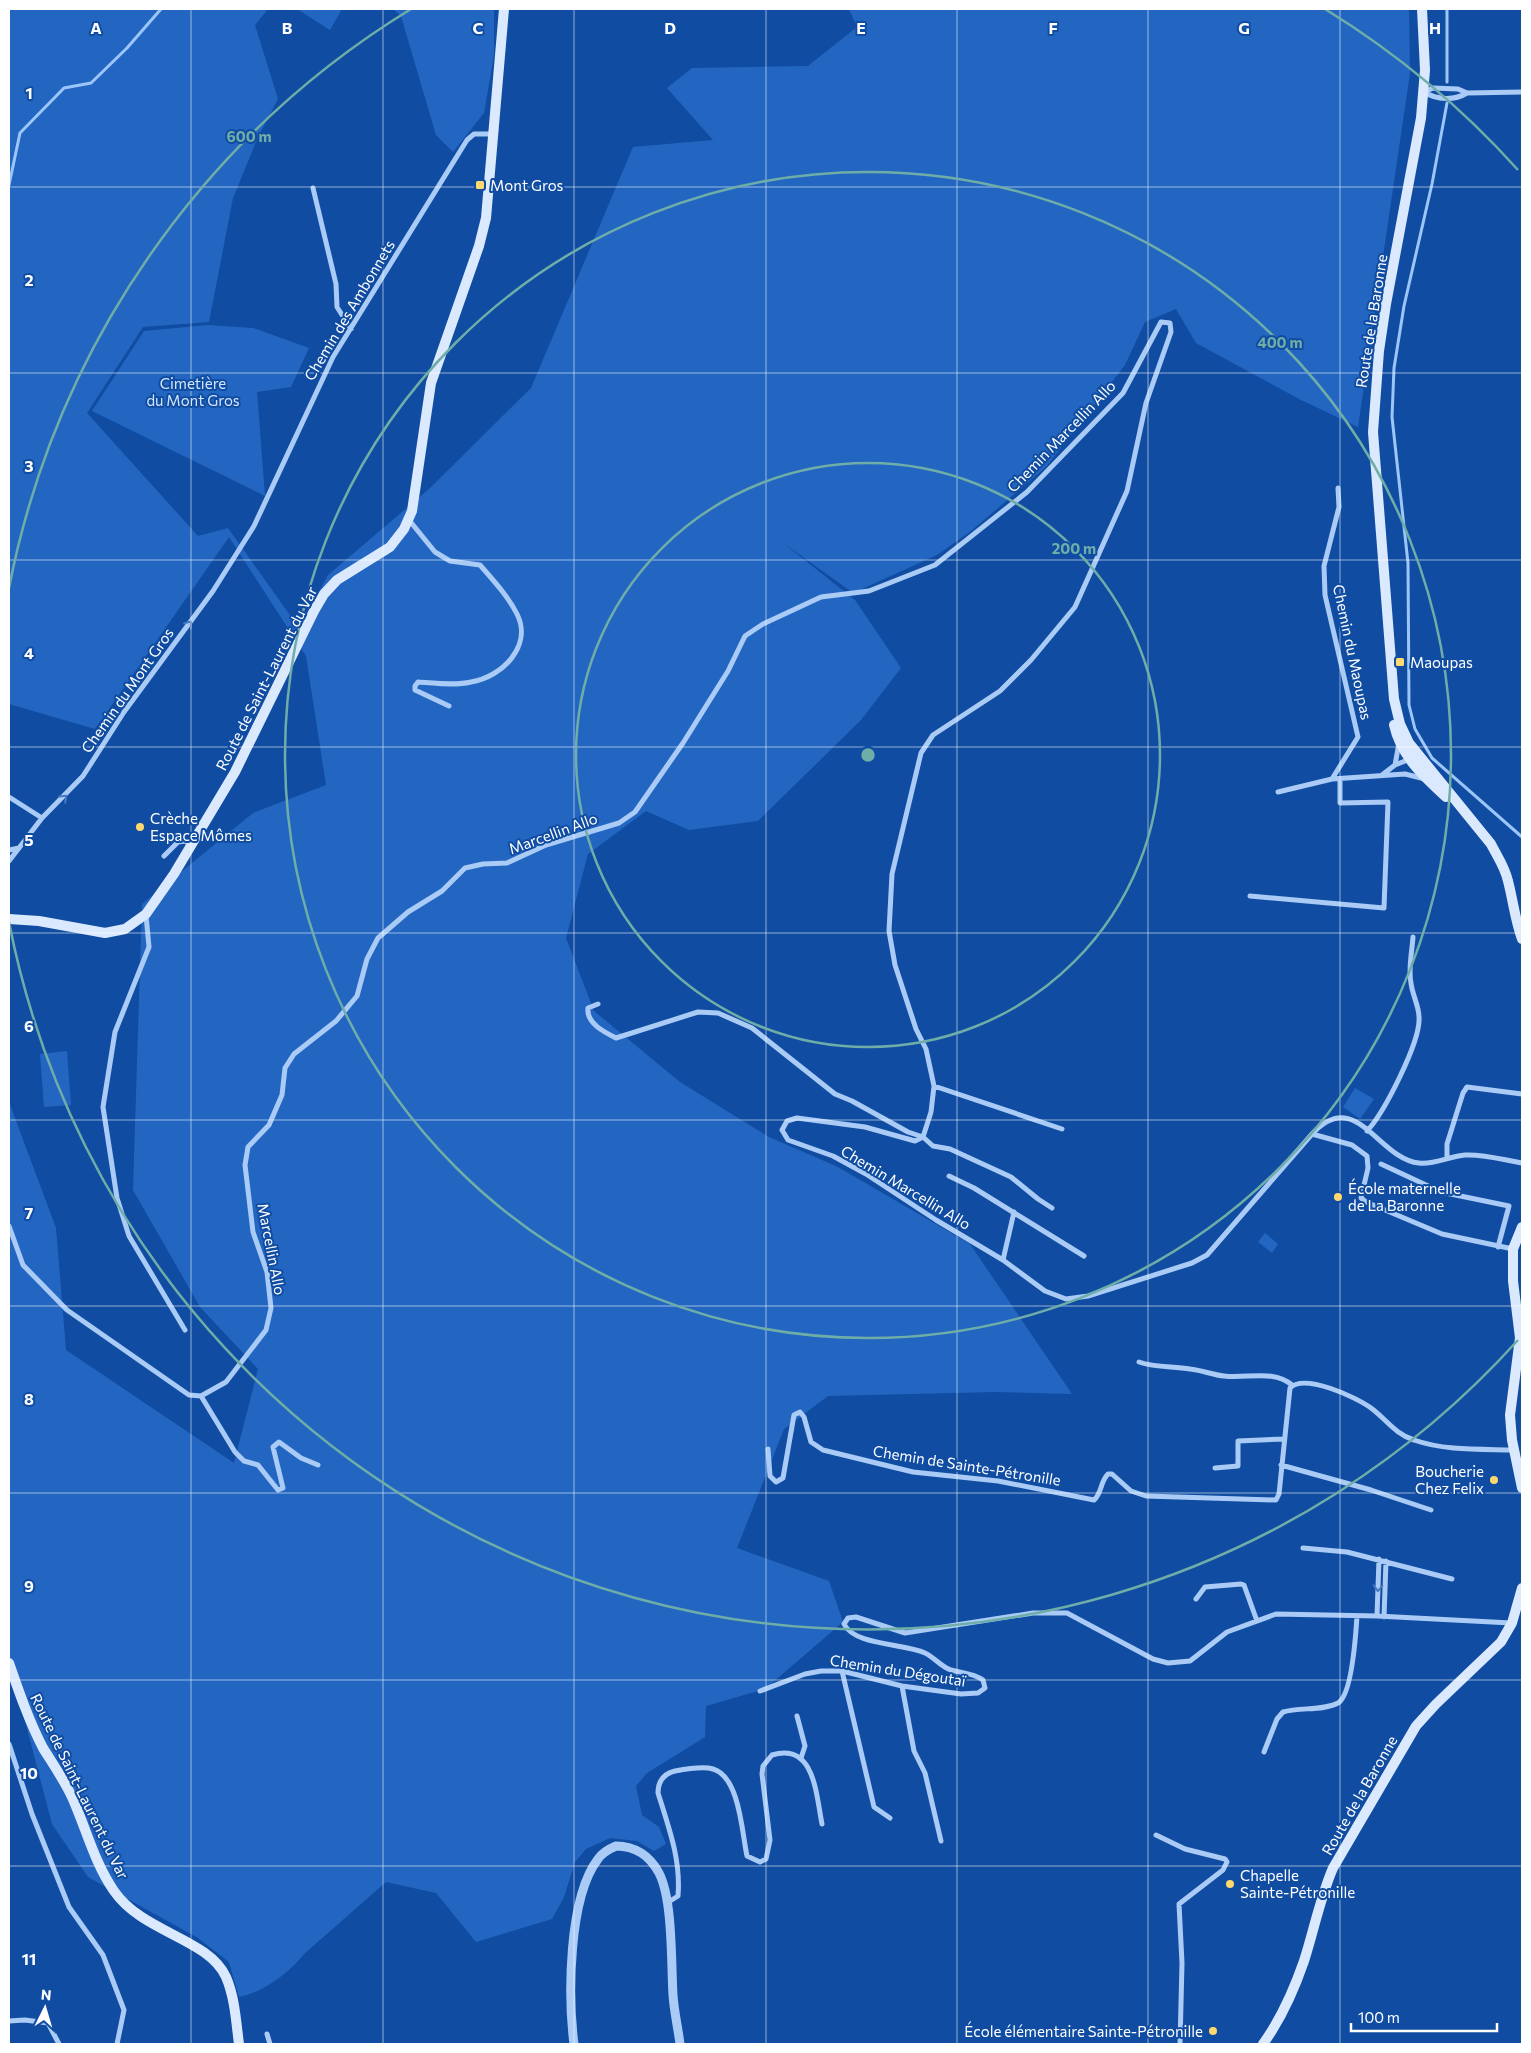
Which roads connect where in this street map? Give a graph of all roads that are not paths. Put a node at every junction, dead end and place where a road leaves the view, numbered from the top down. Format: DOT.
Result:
graph roads {
  1 [pos="504,9"];
  2 [pos="1422,9"];
  3 [pos="1424,92"];
  4 [pos="1522,92"];
  5 [pos="1467,93"];
  6 [pos="493,134"];
  7 [pos="313,188"];
  8 [pos="351,329"];
  9 [pos="1338,488"];
  10 [pos="409,520"];
  11 [pos="254,526"];
  12 [pos="1394,699"];
  13 [pos="449,706"];
  14 [pos="1399,742"];
  15 [pos="684,743"];
  16 [pos="1412,747"];
  17 [pos="1411,761"];
  18 [pos="1395,765"];
  19 [pos="1405,774"];
  20 [pos="1381,776"];
  21 [pos="1332,779"];
  22 [pos="1340,779"];
  23 [pos="1438,779"];
  24 [pos="1428,780"];
  25 [pos="1278,792"];
  26 [pos="9,797"];
  27 [pos="1463,812"];
  28 [pos="42,818"];
  29 [pos="191,845"];
  30 [pos="19,847"];
  31 [pos="9,850"];
  32 [pos="164,856"];
  33 [pos="9,861"];
  34 [pos="1250,896"];
  35 [pos="146,914"];
  36 [pos="9,919"];
  37 [pos="1413,937"];
  38 [pos="1522,939"];
  39 [pos="598,1004"];
  40 [pos="934,1086"];
  41 [pos="1522,1094"];
  42 [pos="1062,1129"];
  43 [pos="1367,1131"];
  44 [pos="1312,1134"];
  45 [pos="923,1137"];
  46 [pos="1448,1158"];
  47 [pos="1381,1164"];
  48 [pos="1522,1164"];
  49 [pos="949,1176"];
  50 [pos="1052,1208"];
  51 [pos="1014,1212"];
  52 [pos="9,1226"];
  53 [pos="1522,1227"];
  54 [pos="1498,1247"];
  55 [pos="1513,1249"];
  56 [pos="1084,1256"];
  57 [pos="1003,1260"];
  58 [pos="185,1330"];
  59 [pos="1140,1362"];
  60 [pos="1292,1385"];
  61 [pos="201,1396"];
  62 [pos="1284,1439"];
  63 [pos="768,1449"];
  64 [pos="1514,1450"];
  65 [pos="318,1464"];
  66 [pos="1281,1465"];
  67 [pos="1215,1468"];
  68 [pos="1520,1468"];
  69 [pos="1522,1488"];
  70 [pos="1430,1510"];
  71 [pos="1303,1548"];
  72 [pos="1379,1559"];
  73 [pos="1386,1561"];
  74 [pos="1452,1579"];
  75 [pos="1522,1588"];
  76 [pos="1196,1599"];
  77 [pos="1357,1616"];
  78 [pos="1377,1616"];
  79 [pos="1384,1616"];
  80 [pos="1257,1621"];
  81 [pos="1512,1623"];
  82 [pos="9,1663"];
  83 [pos="842,1671"];
  84 [pos="902,1686"];
  85 [pos="760,1691"];
  86 [pos="797,1716"];
  87 [pos="9,1744"];
  88 [pos="1264,1752"];
  89 [pos="801,1758"];
  90 [pos="890,1818"];
  91 [pos="822,1824"];
  92 [pos="1156,1835"];
  93 [pos="941,1841"];
  94 [pos="667,1904"];
  95 [pos="9,2021"];
  96 [pos="267,2034"];
  97 [pos="59,2044"];
  98 [pos="117,2044"];
  99 [pos="239,2044"];
  100 [pos="270,2044"];
  101 [pos="574,2044"];
  102 [pos="680,2044"];
  103 [pos="1180,2044"];
  104 [pos="1263,2044"];
  1 -- 6 [label="main road, Route de Saint-Laurent du Var"];
  2 -- 3 [label="main road, Route de la Baronne"];
  3 -- 5 [label="street"];
  3 -- 5 [label="street"];
  3 -- 12 [label="main road, Route de la Baronne"];
  4 -- 5 [label="street"];
  6 -- 8 [label="street, Chemin des Ambonnets"];
  6 -- 10 [label="main road, Route de Saint-Laurent du Var"];
  7 -- 8 [label="street"];
  8 -- 11 [label="street, Chemin des Ambonnets"];
  9 -- 21 [label="street, Chemin du Maoupas"];
  10 -- 13 [label="street"];
  10 -- 29 [label="main road, Route de Saint-Laurent du Var"];
  28 -- 11 [label="street, Chemin du Mont Gros, one-way"];
  12 -- 14 [label="main road, Route de la Baronne"];
  12 -- 16 [label="main road, Route de la Baronne"];
  14 -- 17 [label="main road, Route de la Baronne"];
  14 -- 18 [label="street"];
  15 -- 40 [label="street, Chemin Marcellin Allo"];
  15 -- 61 [label="street, Marcellin Allo"];
  16 -- 17 [label="street"];
  16 -- 23 [label="main road, Route de la Baronne"];
  17 -- 18 [label="street"];
  17 -- 19 [label="street"];
  17 -- 23 [label="street"];
  17 -- 24 [label="main road, Route de la Baronne"];
  18 -- 20 [label="street"];
  19 -- 20 [label="street"];
  19 -- 24 [label="street"];
  20 -- 22 [label="street"];
  21 -- 22 [label="street"];
  21 -- 25 [label="street"];
  22 -- 34 [label="street"];
  23 -- 27 [label="main road, Route de la Baronne"];
  24 -- 27 [label="main road, Route de la Baronne"];
  26 -- 28 [label="street"];
  27 -- 38 [label="main road, Route de la Baronne"];
  28 -- 30 [label="street, Chemin du Mont Gros"];
  29 -- 32 [label="street"];
  29 -- 35 [label="main road, Route de Saint-Laurent du Var"];
  30 -- 31 [label="street"];
  30 -- 33 [label="street, Chemin du Mont Gros"];
  35 -- 36 [label="main road, Route de Saint-Laurent du Var"];
  35 -- 58 [label="street"];
  37 -- 43 [label="street"];
  39 -- 45 [label="street"];
  40 -- 42 [label="street"];
  40 -- 45 [label="street, Chemin Marcellin Allo"];
  41 -- 46 [label="street"];
  43 -- 44 [label="street, Chemin Marcellin Allo"];
  43 -- 46 [label="street, Chemin Marcellin Allo"];
  44 -- 54 [label="street"];
  44 -- 57 [label="street, Chemin Marcellin Allo"];
  45 -- 50 [label="street"];
  45 -- 57 [label="street, Chemin Marcellin Allo"];
  46 -- 48 [label="street, Chemin Marcellin Allo"];
  47 -- 54 [label="street"];
  49 -- 51 [label="street"];
  51 -- 56 [label="street"];
  51 -- 57 [label="street"];
  52 -- 61 [label="street"];
  53 -- 55 [label="main road"];
  54 -- 55 [label="street"];
  55 -- 64 [label="main road"];
  59 -- 60 [label="street"];
  60 -- 62 [label="street, Chemin de Sainte-Pétronille"];
  60 -- 64 [label="street"];
  61 -- 65 [label="street"];
  62 -- 66 [label="street, Chemin de Sainte-Pétronille"];
  62 -- 67 [label="street"];
  63 -- 66 [label="street, Chemin de Sainte-Pétronille"];
  64 -- 68 [label="main road"];
  66 -- 70 [label="street"];
  68 -- 69 [label="main road"];
  71 -- 72 [label="street"];
  72 -- 73 [label="street"];
  72 -- 78 [label="street, one-way"];
  73 -- 74 [label="street"];
  73 -- 79 [label="street"];
  75 -- 81 [label="main road, Route de la Baronne"];
  76 -- 80 [label="street"];
  77 -- 78 [label="street"];
  77 -- 80 [label="street"];
  77 -- 88 [label="street"];
  78 -- 79 [label="street"];
  79 -- 81 [label="street"];
  80 -- 84 [label="street, Chemin du Dégoutaï"];
  81 -- 104 [label="main road, Route de la Baronne"];
  82 -- 99 [label="main road, Route de Saint-Laurent du Var"];
  83 -- 84 [label="street, Chemin du Dégoutaï"];
  83 -- 85 [label="street, Chemin du Dégoutaï"];
  83 -- 90 [label="street"];
  84 -- 93 [label="street"];
  86 -- 89 [label="street"];
  87 -- 98 [label="street"];
  89 -- 91 [label="street"];
  89 -- 94 [label="street"];
  92 -- 103 [label="street"];
  94 -- 101 [label="street"];
  94 -- 102 [label="street"];
  95 -- 97 [label="street"];
  96 -- 100 [label="street"];
}
